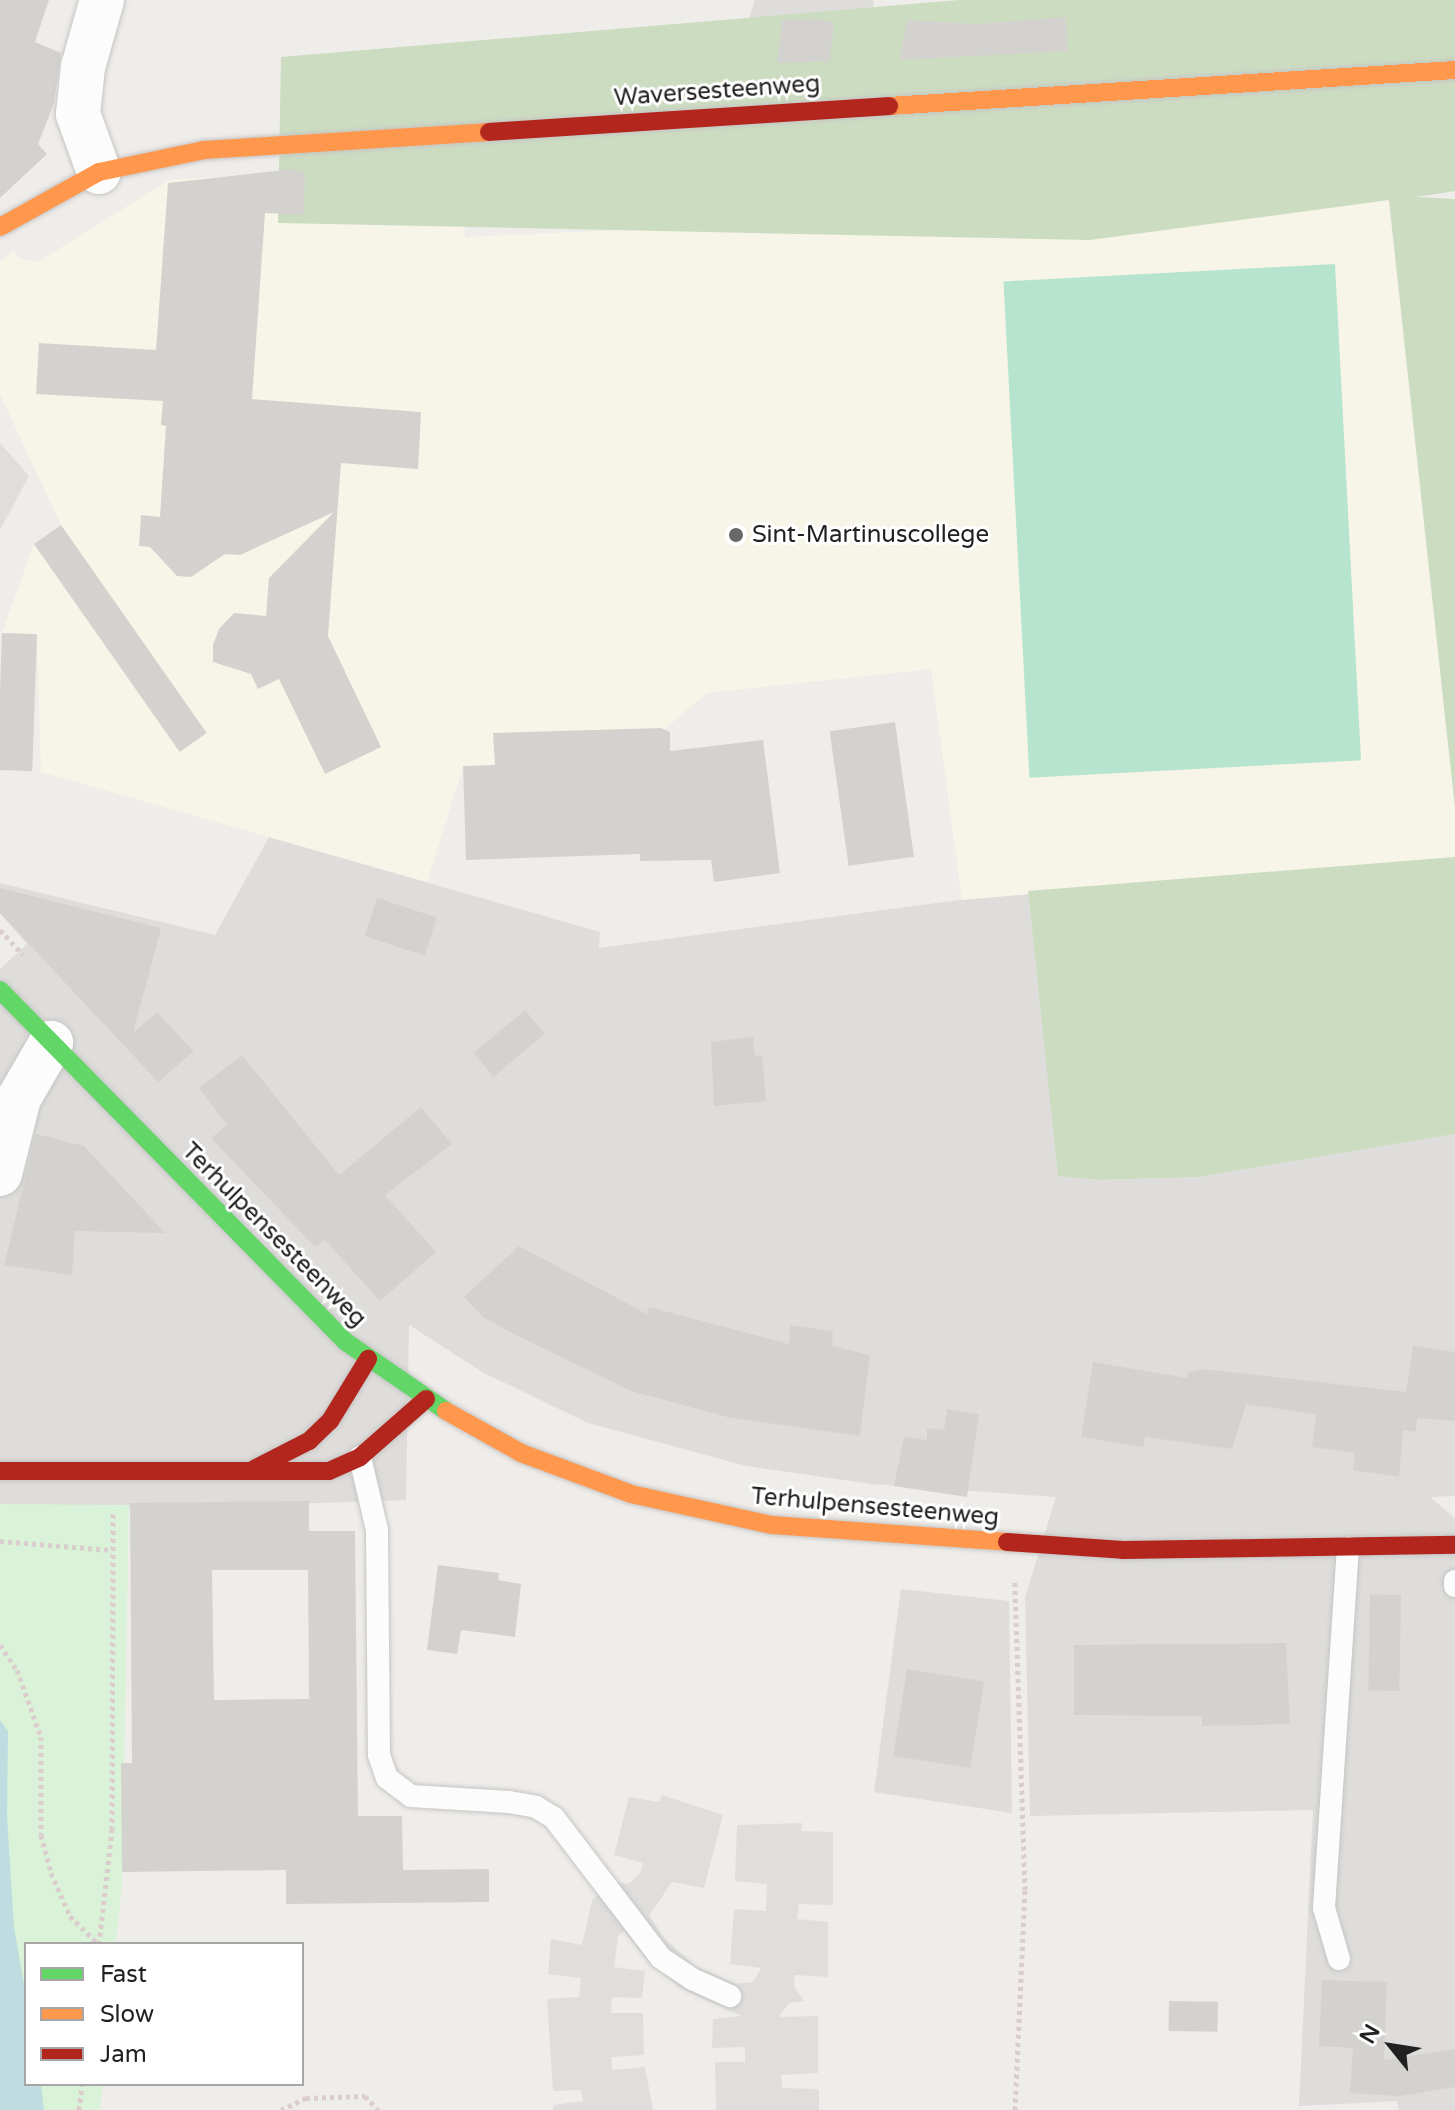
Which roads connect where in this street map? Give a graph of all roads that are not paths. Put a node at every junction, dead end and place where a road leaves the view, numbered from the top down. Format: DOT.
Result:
graph roads {
  1 [pos="102,0"];
  2 [pos="1455,70"];
  3 [pos="99,172"];
  4 [pos="0,227"];
  5 [pos="0,990"];
  6 [pos="51,1043"];
  7 [pos="0,1174"];
  8 [pos="368,1359"];
  9 [pos="426,1399"];
  10 [pos="360,1457"];
  11 [pos="254,1469"];
  12 [pos="0,1471"];
  13 [pos="1455,1545"];
  14 [pos="1348,1548"];
  15 [pos="1339,1959"];
  16 [pos="730,1996"];
  1 -- 3 [label="street"];
  2 -- 3 [label="main road, Waversesteenweg"];
  3 -- 4 [label="main road, Waversesteenweg"];
  5 -- 6 [label="main road, Terhulpensesteenweg"];
  6 -- 7 [label="street"];
  6 -- 8 [label="main road, Terhulpensesteenweg"];
  8 -- 9 [label="main road, Terhulpensesteenweg"];
  8 -- 11 [label="main road"];
  9 -- 10 [label="main road"];
  9 -- 14 [label="main road, Terhulpensesteenweg"];
  10 -- 11 [label="main road"];
  10 -- 16 [label="lane"];
  11 -- 12 [label="main road"];
  13 -- 14 [label="main road, Terhulpensesteenweg"];
  14 -- 15 [label="lane"];
}
